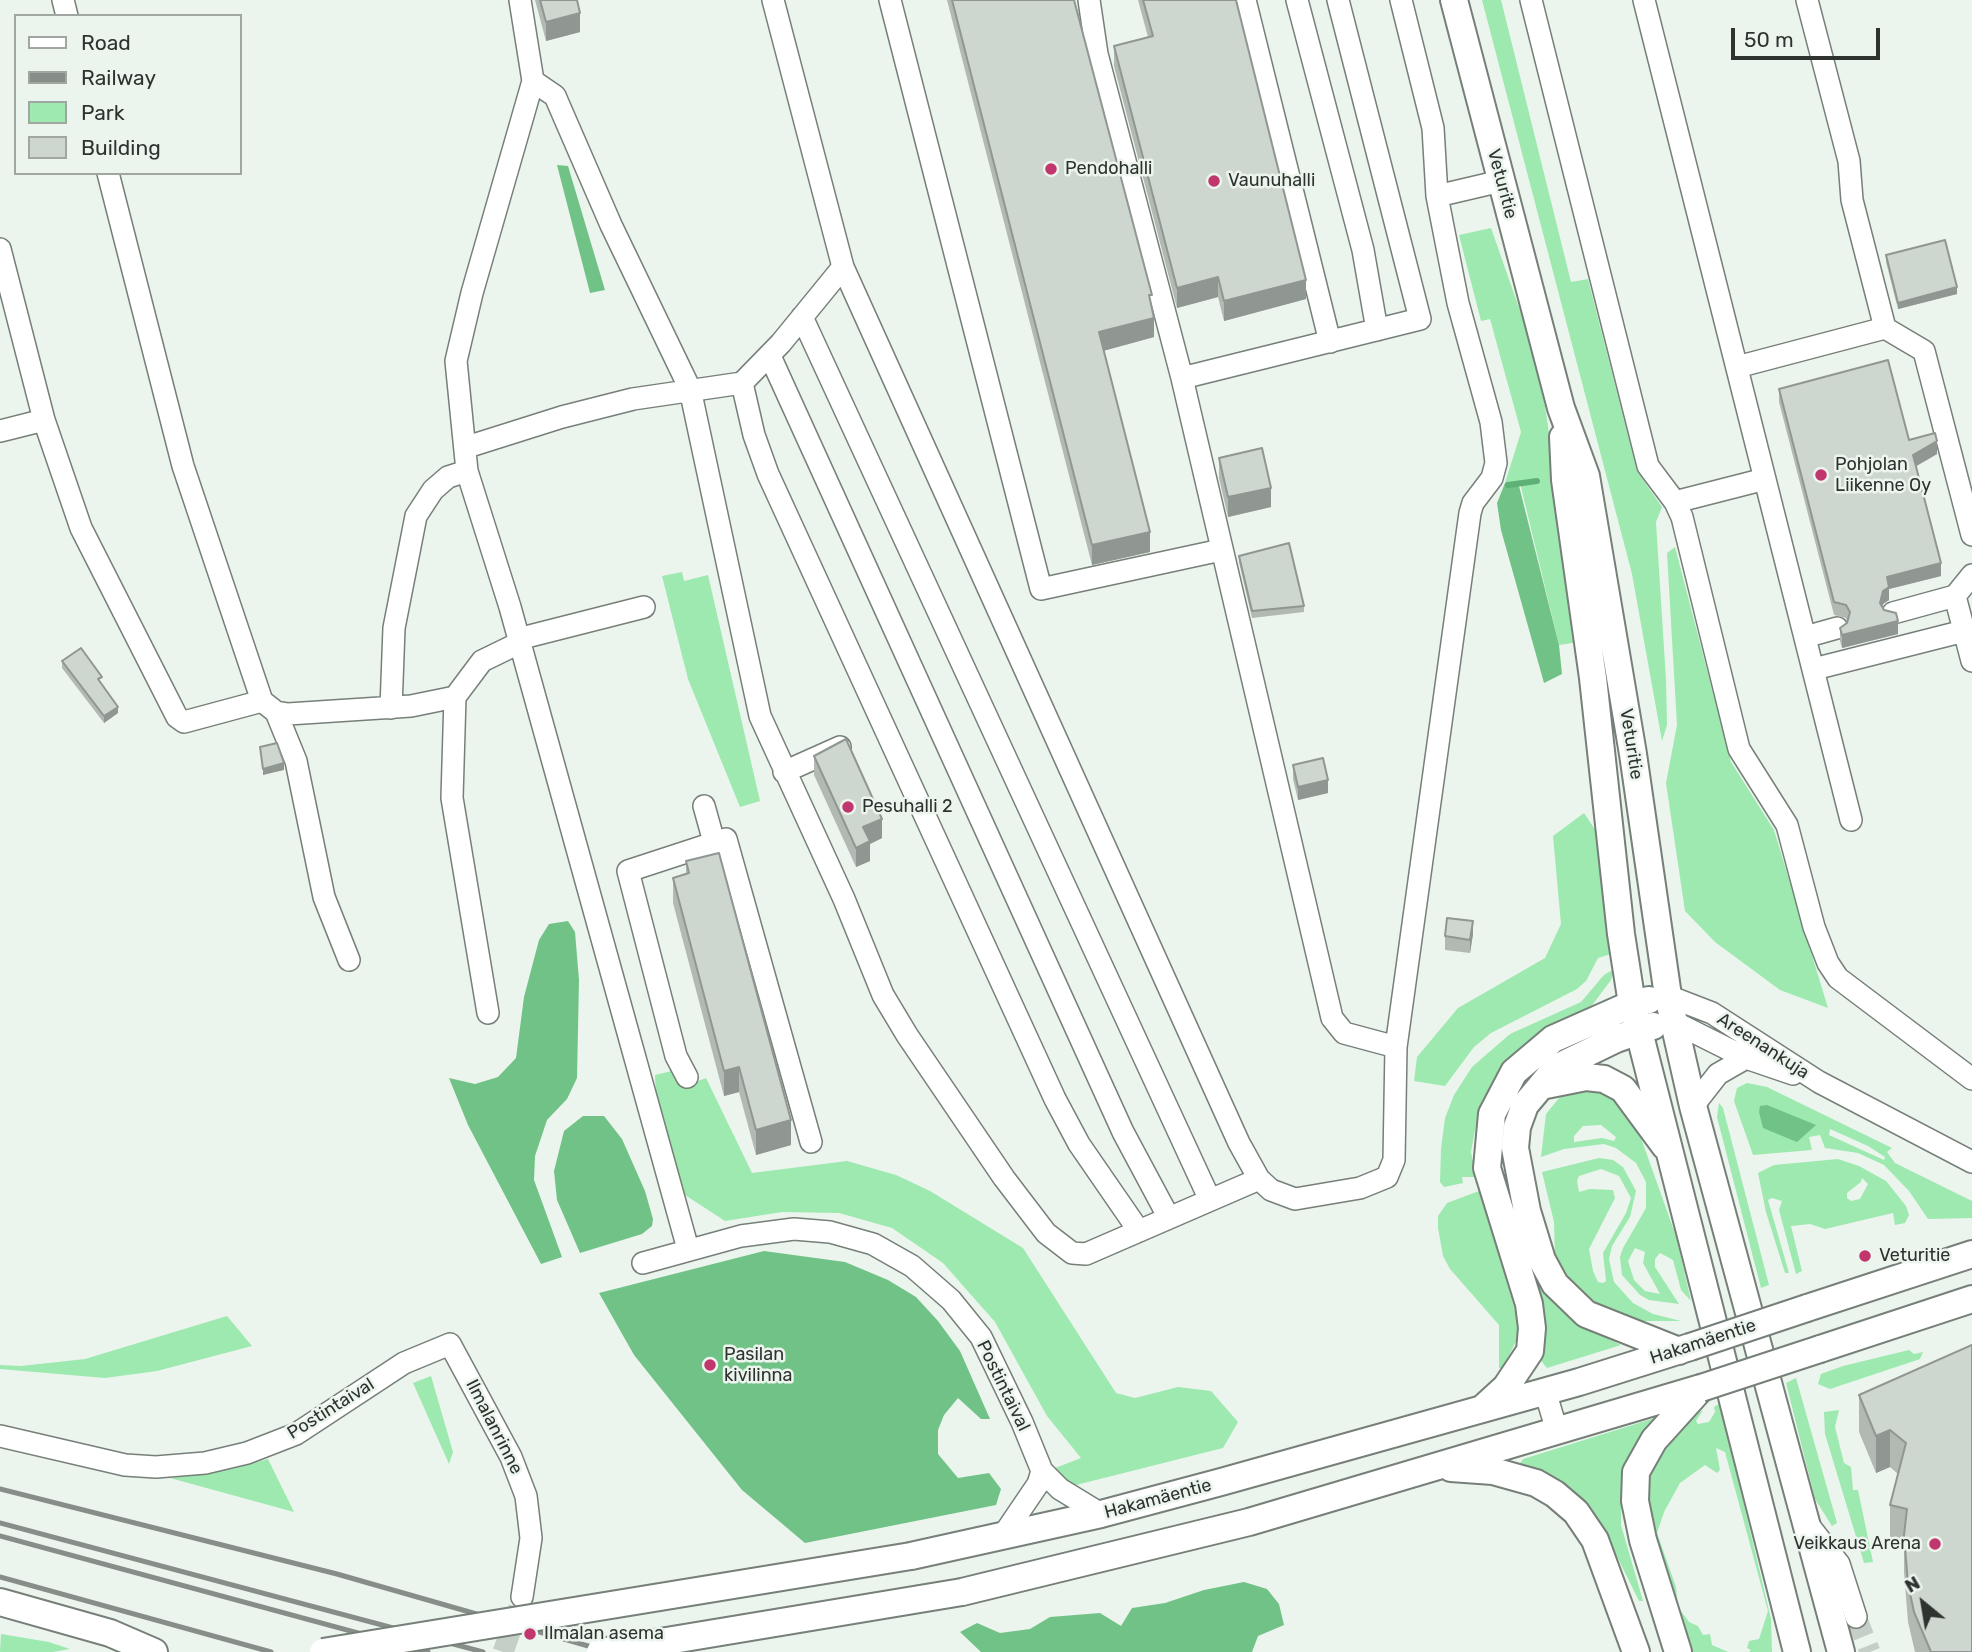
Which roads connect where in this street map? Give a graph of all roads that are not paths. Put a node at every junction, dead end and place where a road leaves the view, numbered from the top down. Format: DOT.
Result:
graph roads {
  1 [pos="520,0"];
  2 [pos="773,0"];
  3 [pos="890,0"];
  4 [pos="1089,0"];
  5 [pos="1245,0"];
  6 [pos="1297,0"];
  7 [pos="1338,0"];
  8 [pos="1401,0"];
  9 [pos="1454,0"];
  10 [pos="1531,0"];
  11 [pos="1644,0"];
  12 [pos="1807,0"];
  13 [pos="533,81"];
  14 [pos="109,175"];
  15 [pos="1501,181"];
  16 [pos="1437,196"];
  17 [pos="0,249"];
  18 [pos="843,267"];
  19 [pos="802,317"];
  20 [pos="1885,328"];
  21 [pos="1377,330"];
  22 [pos="1330,342"];
  23 [pos="770,356"];
  24 [pos="1737,367"];
  25 [pos="1182,379"];
  26 [pos="742,383"];
  27 [pos="690,389"];
  28 [pos="1561,408"];
  29 [pos="44,421"];
  30 [pos="0,431"];
  31 [pos="467,447"];
  32 [pos="467,471"];
  33 [pos="1765,479"];
  34 [pos="1675,502"];
  35 [pos="1972,535"];
  36 [pos="1221,550"];
  37 [pos="1972,575"];
  38 [pos="1955,596"];
  39 [pos="644,607"];
  40 [pos="1893,613"];
  41 [pos="1837,628"];
  42 [pos="1964,631"];
  43 [pos="1805,637"];
  44 [pos="519,641"];
  45 [pos="1972,661"];
  46 [pos="1814,669"];
  47 [pos="455,697"];
  48 [pos="269,706"];
  49 [pos="391,708"];
  50 [pos="840,747"];
  51 [pos="784,772"];
  52 [pos="704,806"];
  53 [pos="1851,820"];
  54 [pos="715,842"];
  55 [pos="349,960"];
  56 [pos="1668,996"];
  57 [pos="1632,1004"];
  58 [pos="488,1013"];
  59 [pos="1674,1022"];
  60 [pos="1638,1029"];
  61 [pos="1396,1047"];
  62 [pos="1746,1058"];
  63 [pos="687,1077"];
  64 [pos="1972,1079"];
  65 [pos="1819,1082"];
  66 [pos="1541,1086"];
  67 [pos="1693,1106"];
  68 [pos="811,1142"];
  69 [pos="1667,1148"];
  70 [pos="1972,1162"];
  71 [pos="1259,1179"];
  72 [pos="1210,1200"];
  73 [pos="1169,1218"];
  74 [pos="1139,1231"];
  75 [pos="688,1249"];
  76 [pos="1972,1254"];
  77 [pos="643,1263"];
  78 [pos="1972,1299"];
  79 [pos="450,1344"];
  80 [pos="1684,1349"];
  81 [pos="1701,1388"];
  82 [pos="1545,1391"];
  83 [pos="1476,1412"];
  84 [pos="1557,1432"];
  85 [pos="0,1436"];
  86 [pos="1490,1461"];
  87 [pos="1042,1471"];
  88 [pos="1101,1514"];
  89 [pos="1806,1521"];
  90 [pos="1002,1536"];
  91 [pos="522,1598"];
  92 [pos="0,1602"];
  93 [pos="1856,1617"];
  94 [pos="1792,1646"];
  95 [pos="1674,1647"];
  96 [pos="154,1652"];
  97 [pos="323,1652"];
  98 [pos="600,1652"];
  99 [pos="1636,1652"];
  100 [pos="1840,1652"];
  1 -- 13 [label="street"];
  2 -- 18 [label="street"];
  3 -- 36 [label="street"];
  4 -- 25 [label="street"];
  5 -- 22 [label="street"];
  6 -- 21 [label="street"];
  7 -- 21 [label="street"];
  8 -- 16 [label="street"];
  9 -- 15 [label="main road, Veturitie"];
  10 -- 34 [label="street"];
  11 -- 24 [label="street"];
  12 -- 20 [label="street"];
  13 -- 27 [label="street"];
  13 -- 31 [label="street"];
  14 -- 48 [label="street"];
  15 -- 16 [label="street"];
  15 -- 28 [label="main road, Veturitie"];
  16 -- 61 [label="street"];
  17 -- 29 [label="street"];
  18 -- 19 [label="street"];
  18 -- 71 [label="street"];
  19 -- 23 [label="street"];
  19 -- 72 [label="street"];
  20 -- 24 [label="street"];
  20 -- 35 [label="street"];
  21 -- 22 [label="street"];
  22 -- 25 [label="street"];
  23 -- 26 [label="street"];
  23 -- 73 [label="street"];
  24 -- 33 [label="street"];
  25 -- 36 [label="street"];
  26 -- 27 [label="street"];
  26 -- 74 [label="street"];
  27 -- 31 [label="street"];
  27 -- 51 [label="street"];
  28 -- 56 [label="main road, Veturitie"];
  28 -- 57 [label="main road, Veturitie"];
  29 -- 30 [label="street"];
  29 -- 48 [label="street"];
  31 -- 32 [label="street"];
  32 -- 44 [label="street"];
  32 -- 49 [label="street"];
  33 -- 34 [label="street"];
  33 -- 43 [label="street"];
  34 -- 64 [label="street"];
  36 -- 61 [label="street"];
  37 -- 38 [label="street"];
  38 -- 40 [label="street"];
  38 -- 42 [label="street"];
  39 -- 44 [label="street"];
  41 -- 43 [label="street"];
  42 -- 45 [label="street"];
  42 -- 46 [label="street"];
  43 -- 46 [label="street"];
  44 -- 47 [label="street"];
  44 -- 75 [label="street"];
  46 -- 53 [label="street"];
  47 -- 49 [label="street"];
  47 -- 58 [label="street"];
  48 -- 49 [label="street"];
  48 -- 55 [label="street"];
  50 -- 51 [label="street"];
  51 -- 74 [label="street"];
  52 -- 54 [label="street"];
  54 -- 63 [label="street"];
  54 -- 68 [label="street"];
  56 -- 57 [label="main road"];
  56 -- 59 [label="main road, Veturitie"];
  56 -- 65 [label="street, Areenankuja"];
  57 -- 60 [label="main road, Veturitie"];
  57 -- 83 [label="main road"];
  59 -- 60 [label="main road"];
  59 -- 62 [label="street, Areenankuja"];
  59 -- 67 [label="main road, Veturitie"];
  60 -- 66 [label="main road"];
  60 -- 69 [label="main road, Veturitie"];
  61 -- 71 [label="street"];
  62 -- 65 [label="street, Areenankuja"];
  62 -- 67 [label="street, Areenankuja"];
  65 -- 70 [label="street, Areenankuja"];
  66 -- 69 [label="main road"];
  66 -- 80 [label="main road"];
  67 -- 89 [label="main road, Veturitie"];
  69 -- 94 [label="main road, Veturitie"];
  71 -- 72 [label="street"];
  72 -- 73 [label="street"];
  73 -- 74 [label="street"];
  75 -- 77 [label="street, Postintaival"];
  75 -- 87 [label="street, Postintaival"];
  76 -- 80 [label="main road, Hakamäentie, bridge"];
  78 -- 81 [label="main road, bridge"];
  79 -- 85 [label="street, Postintaival"];
  79 -- 91 [label="street, Ilmalanrinne"];
  80 -- 82 [label="main road, Hakamäentie"];
  81 -- 84 [label="main road"];
  81 -- 95 [label="main road"];
  82 -- 83 [label="main road, Hakamäentie"];
  82 -- 84 [label="street"];
  83 -- 88 [label="main road, Hakamäentie"];
  84 -- 86 [label="main road"];
  86 -- 98 [label="main road, bridge"];
  86 -- 99 [label="main road"];
  87 -- 88 [label="street"];
  87 -- 90 [label="street"];
  88 -- 90 [label="main road, Hakamäentie"];
  89 -- 93 [label="street"];
  89 -- 100 [label="main road, Veturitie"];
  90 -- 97 [label="main road, Hakamäentie, bridge"];
  92 -- 96 [label="main road"];
}
